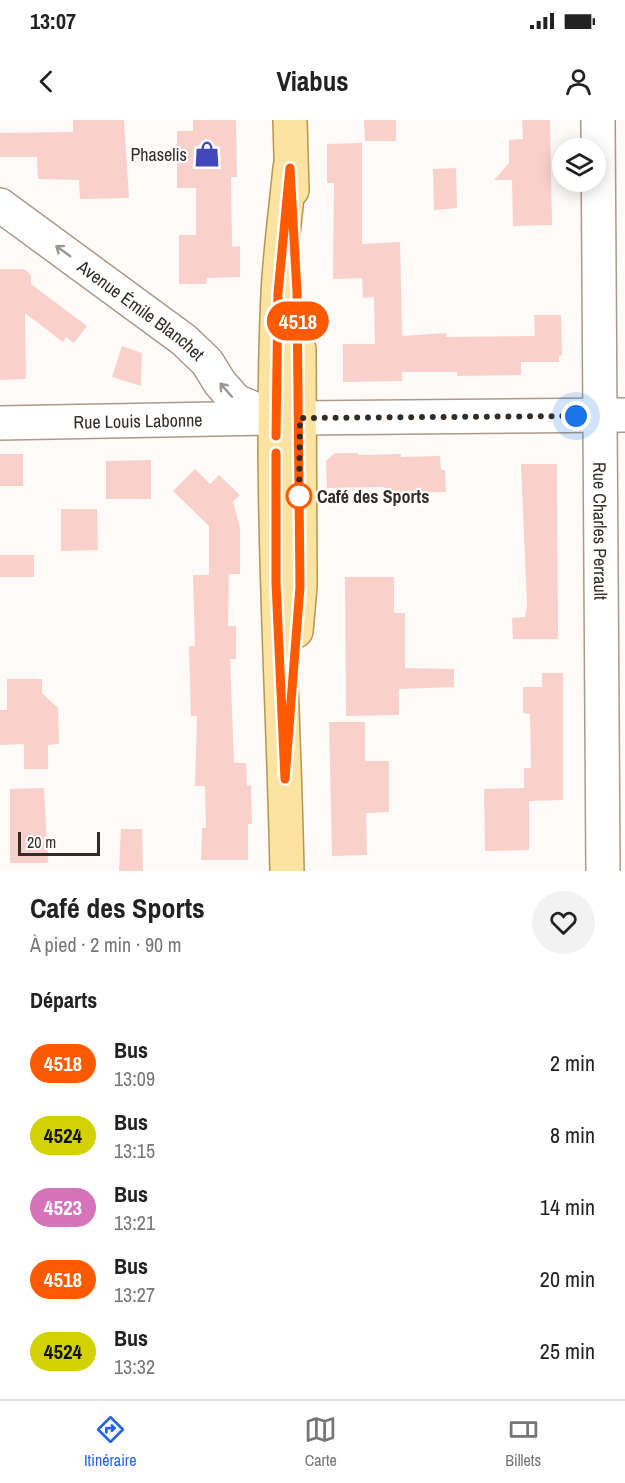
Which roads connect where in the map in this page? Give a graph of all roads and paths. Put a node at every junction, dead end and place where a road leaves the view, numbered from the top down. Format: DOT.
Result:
graph roads {
  1 [pos="290,120"];
  2 [pos="598,120"];
  3 [pos="0,205"];
  4 [pos="613,415"];
  5 [pos="288,418"];
  6 [pos="0,423"];
  7 [pos="287,871"];
  8 [pos="603,871"];
  1 -- 5 [label="main road"];
  2 -- 4 [label="street, Rue Charles Perrault"];
  5 -- 3 [label="street, Avenue Émile Blanchet, one-way"];
  4 -- 5 [label="street, Rue Louis Labonne"];
  4 -- 8 [label="street, Rue Charles Perrault"];
  5 -- 6 [label="street, Rue Louis Labonne"];
  5 -- 7 [label="main road"];
}
